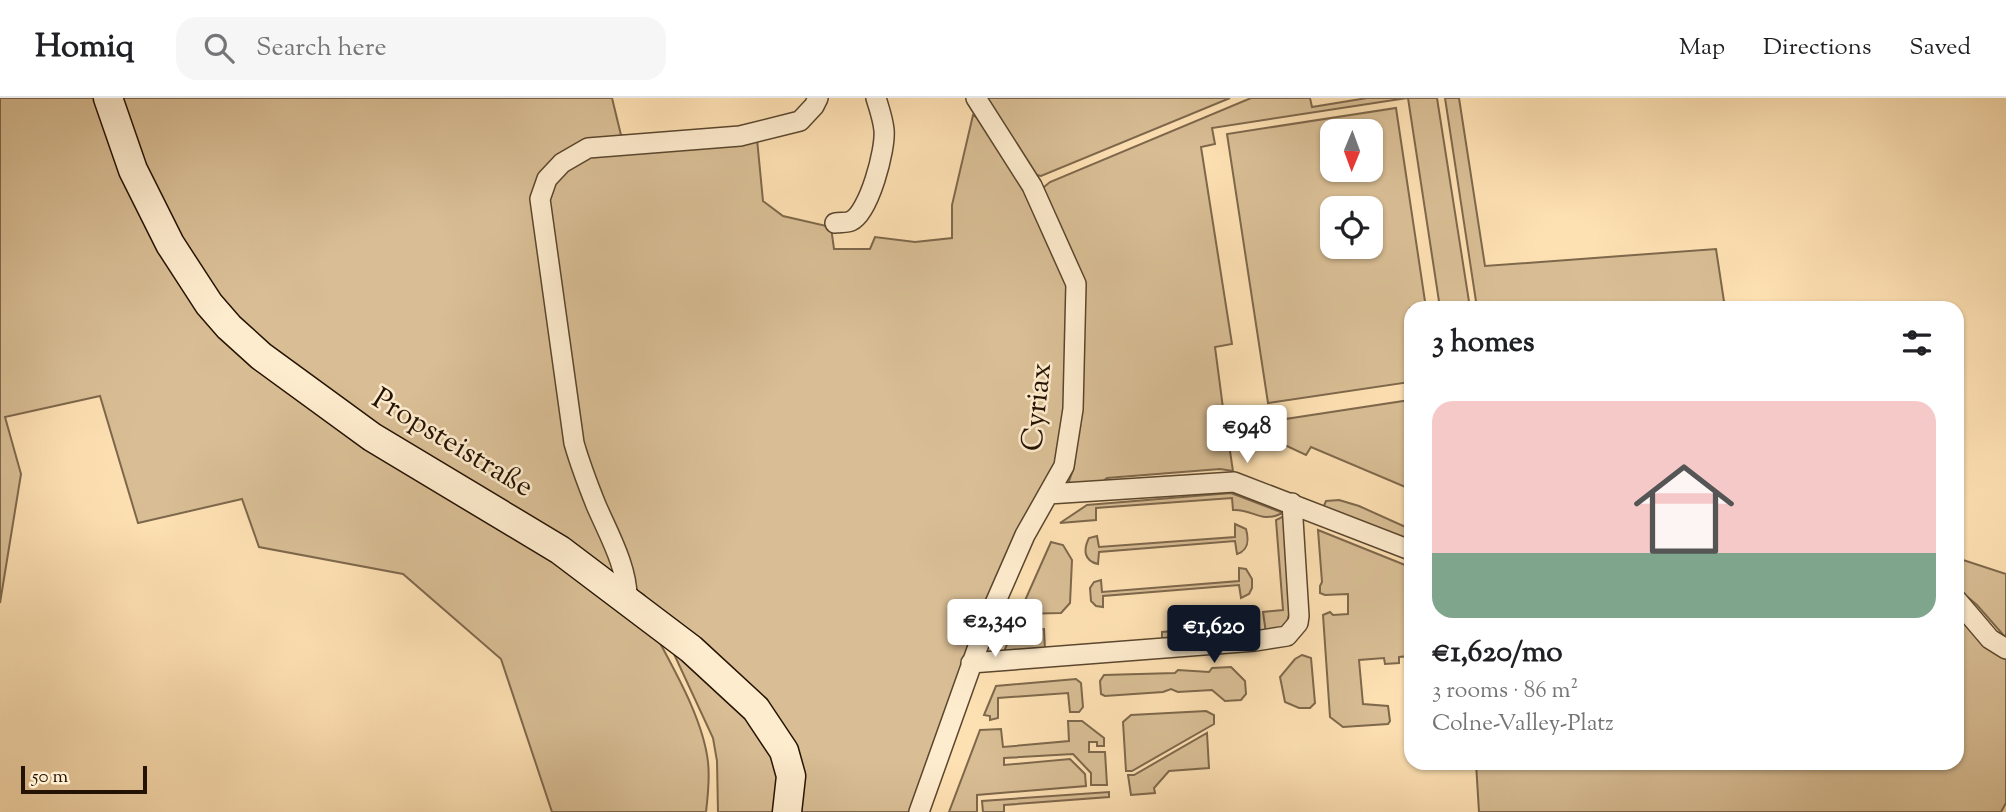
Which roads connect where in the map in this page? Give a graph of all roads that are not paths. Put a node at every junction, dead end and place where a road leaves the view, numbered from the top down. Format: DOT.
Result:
graph roads {
  1 [pos="108,98"];
  2 [pos="818,98"];
  3 [pos="876,98"];
  4 [pos="976,98"];
  5 [pos="835,223"];
  6 [pos="1048,494"];
  7 [pos="1292,503"];
  8 [pos="1404,548"];
  9 [pos="627,599"];
  10 [pos="1964,608"];
  11 [pos="2006,649"];
  12 [pos="971,663"];
  13 [pos="787,812"];
  14 [pos="919,812"];
  1 -- 9 [label="street, Propsteistraße"];
  2 -- 9 [label="street"];
  3 -- 5 [label="street"];
  4 -- 6 [label="street, Cyriax"];
  6 -- 7 [label="street, Cyriax"];
  6 -- 12 [label="street"];
  7 -- 8 [label="street, Cyriax"];
  7 -- 12 [label="street"];
  9 -- 13 [label="street, Propsteistraße"];
  10 -- 11 [label="street"];
  12 -- 14 [label="street"];
}
